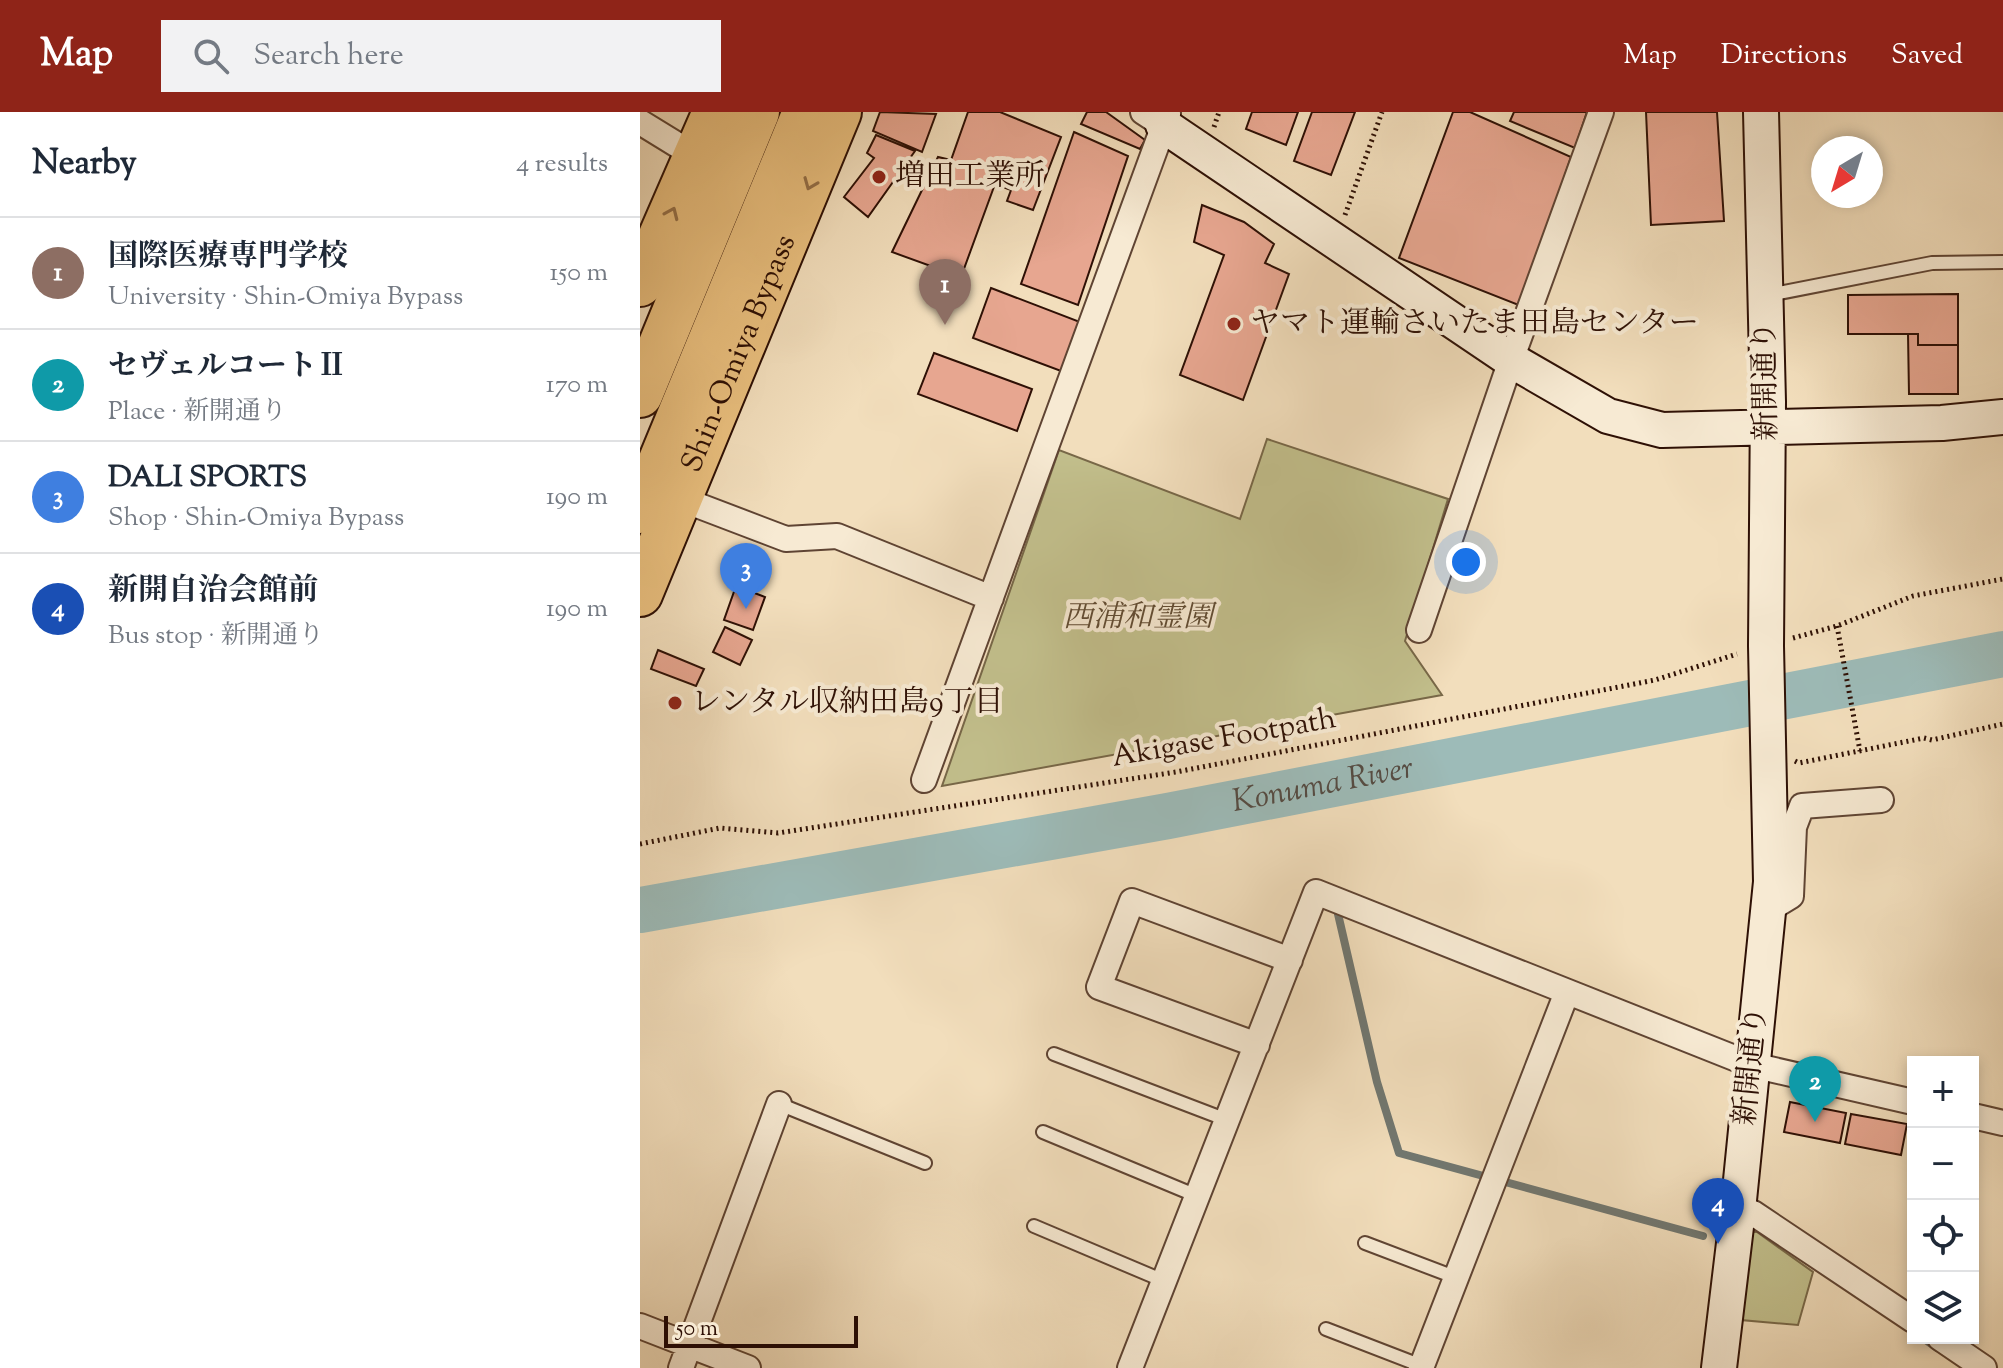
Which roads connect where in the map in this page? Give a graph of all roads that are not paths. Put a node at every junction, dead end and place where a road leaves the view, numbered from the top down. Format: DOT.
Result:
graph roads {
  1 [pos="715,112"];
  2 [pos="746,112"];
  3 [pos="757,112"];
  4 [pos="794,112"];
  5 [pos="805,112"];
  6 [pos="839,112"];
  7 [pos="1601,112"];
  8 [pos="1761,112"];
  9 [pos="1158,116"];
  10 [pos="640,122"];
  11 [pos="697,157"];
  12 [pos="2003,262"];
  13 [pos="640,284"];
  14 [pos="1765,296"];
  15 [pos="1511,360"];
  16 [pos="640,364"];
  17 [pos="640,395"];
  18 [pos="2003,417"];
  19 [pos="1768,426"];
  20 [pos="640,486"];
  21 [pos="681,499"];
  22 [pos="640,511"];
  23 [pos="640,594"];
  24 [pos="991,598"];
  25 [pos="1419,630"];
  26 [pos="924,780"];
  27 [pos="1881,800"];
  28 [pos="1768,910"];
  29 [pos="1290,960"];
  30 [pos="1567,992"];
  31 [pos="1257,1045"];
  32 [pos="1054,1054"];
  33 [pos="1752,1065"];
  34 [pos="1907,1101"];
  35 [pos="779,1104"];
  36 [pos="1979,1117"];
  37 [pos="1227,1120"];
  38 [pos="2003,1123"];
  39 [pos="1043,1132"];
  40 [pos="925,1163"];
  41 [pos="1197,1196"];
  42 [pos="1738,1210"];
  43 [pos="1034,1226"];
  44 [pos="1365,1243"];
  45 [pos="1457,1278"];
  46 [pos="1164,1281"];
  47 [pos="1907,1316"];
  48 [pos="640,1326"];
  49 [pos="1326,1329"];
  50 [pos="1949,1344"];
  51 [pos="685,1357"];
  52 [pos="1421,1367"];
  53 [pos="748,1368"];
  54 [pos="1130,1368"];
  55 [pos="1719,1368"];
  56 [pos="1984,1368"];
  1 -- 11 [label="highway"];
  2 -- 16 [label="highway"];
  3 -- 17 [label="highway"];
  4 -- 20 [label="highway"];
  5 -- 22 [label="highway, Shin-Omiya Bypass"];
  6 -- 21 [label="highway, Shin-Omiya Bypass, one-way"];
  7 -- 15 [label="street"];
  8 -- 14 [label="street, 新開通り"];
  9 -- 15 [label="street"];
  9 -- 24 [label="street"];
  10 -- 11 [label="street"];
  13 -- 11 [label="highway, one-way"];
  12 -- 14 [label="lane"];
  14 -- 19 [label="street, 新開通り"];
  15 -- 19 [label="street"];
  15 -- 25 [label="street"];
  18 -- 19 [label="street"];
  19 -- 28 [label="street, 新開通り"];
  21 -- 23 [label="highway, Shin-Omiya Bypass"];
  21 -- 24 [label="street"];
  24 -- 26 [label="street"];
  27 -- 28 [label="street"];
  28 -- 33 [label="street, 新開通り"];
  29 -- 30 [label="street"];
  29 -- 31 [label="street"];
  29 -- 31 [label="street"];
  30 -- 33 [label="street"];
  30 -- 45 [label="street"];
  31 -- 37 [label="street"];
  32 -- 37 [label="lane"];
  33 -- 34 [label="street"];
  33 -- 42 [label="street, 新開通り"];
  35 -- 40 [label="lane"];
  35 -- 51 [label="street"];
  36 -- 38 [label="street"];
  37 -- 41 [label="street"];
  39 -- 41 [label="lane"];
  41 -- 46 [label="street"];
  42 -- 47 [label="street"];
  42 -- 55 [label="street, 新開通り"];
  43 -- 46 [label="lane"];
  44 -- 45 [label="lane"];
  45 -- 52 [label="street"];
  46 -- 54 [label="street"];
  48 -- 51 [label="street"];
  49 -- 52 [label="lane"];
  50 -- 56 [label="street"];
  51 -- 53 [label="street"];
}
